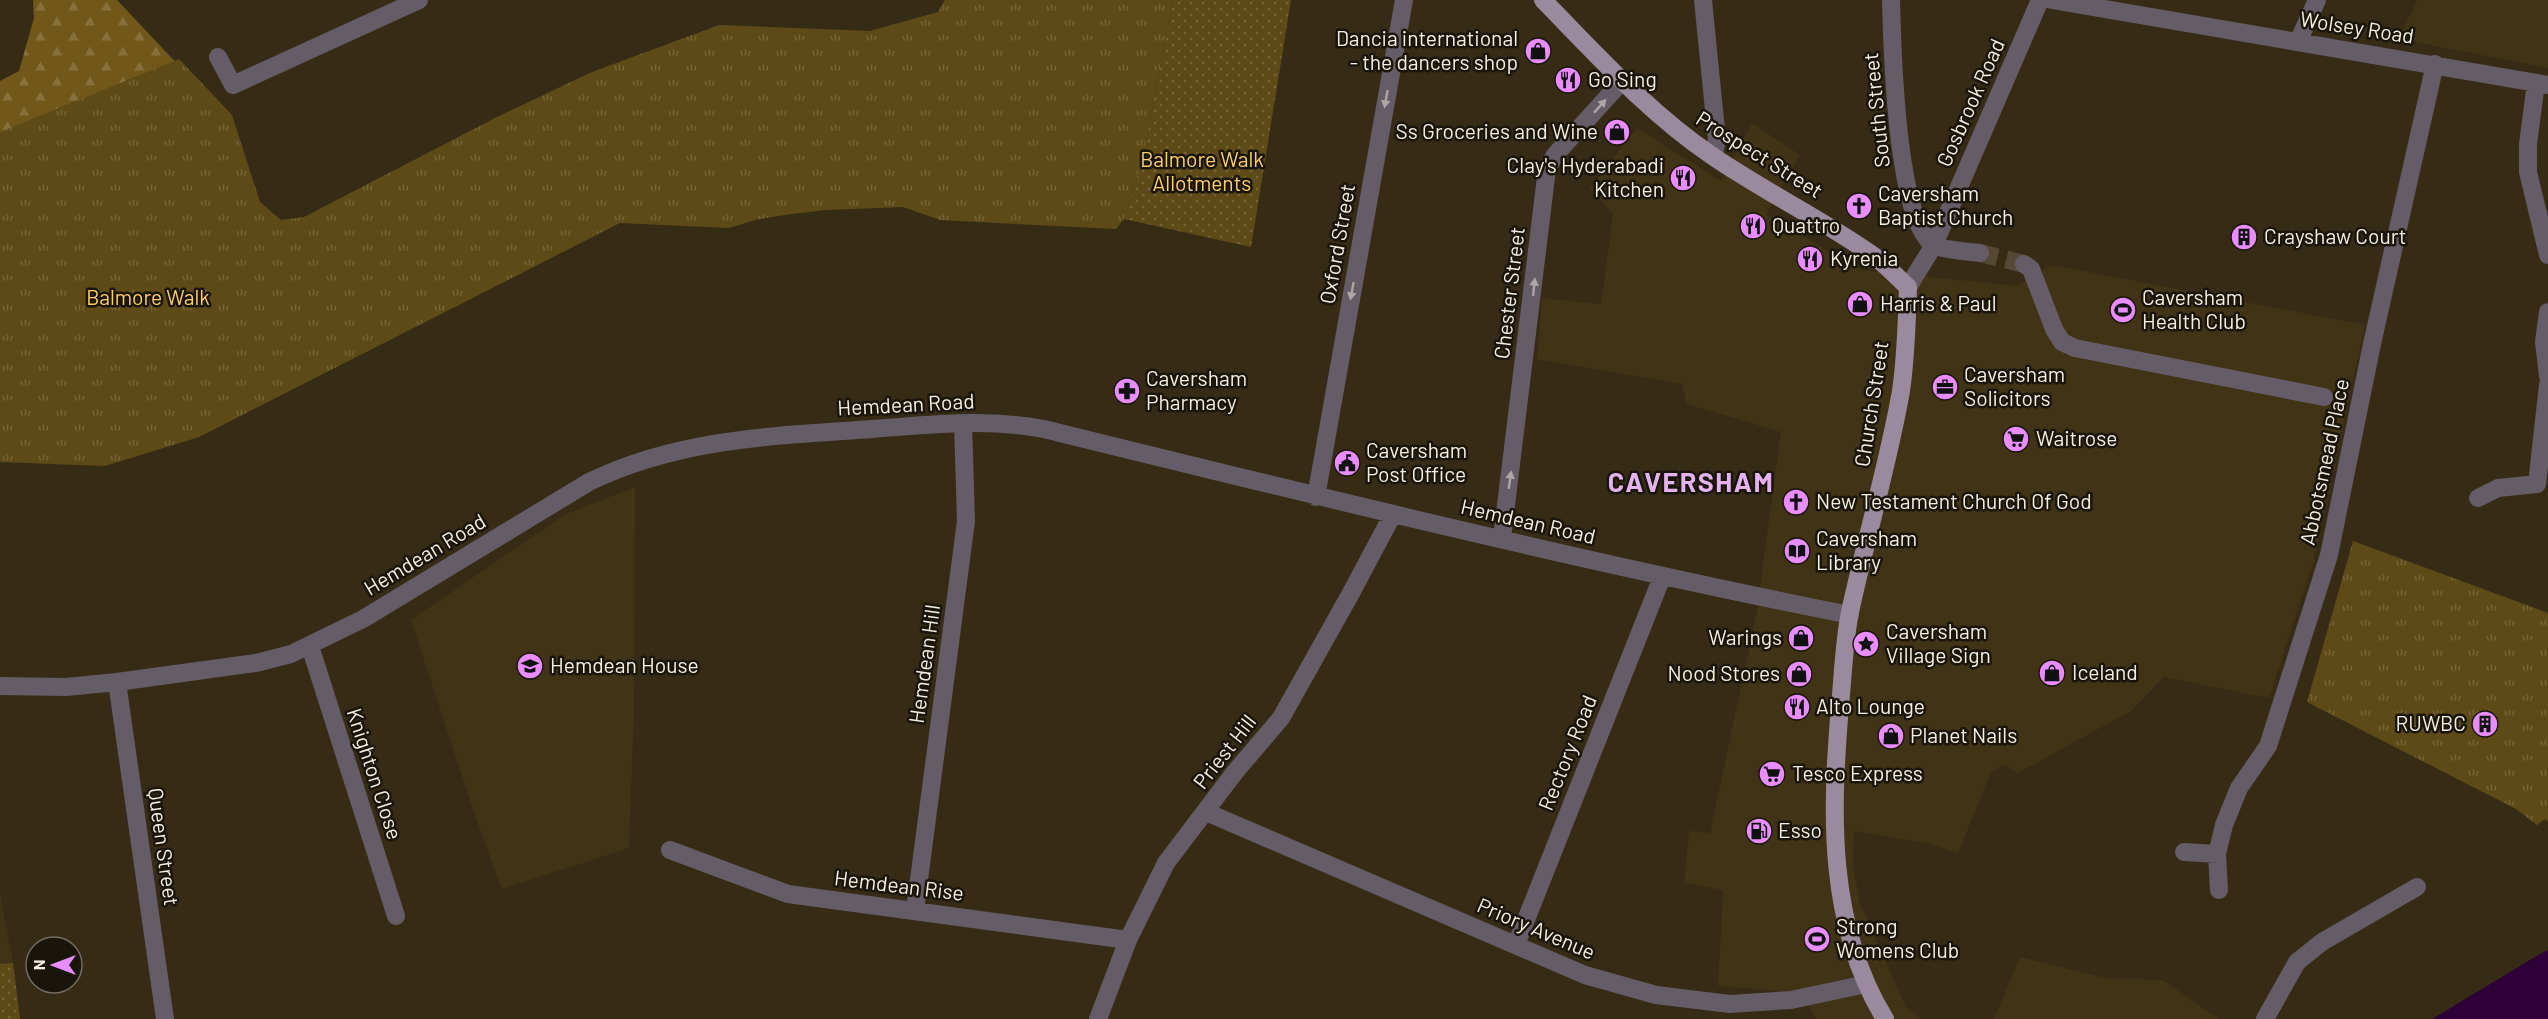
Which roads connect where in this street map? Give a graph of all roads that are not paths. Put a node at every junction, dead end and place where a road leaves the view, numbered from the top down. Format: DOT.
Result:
graph roads {
  1 [pos="419,0"];
  2 [pos="1404,0"];
  3 [pos="1543,0"];
  4 [pos="1703,0"];
  5 [pos="1891,0"];
  6 [pos="2040,0"];
  7 [pos="2052,0"];
  8 [pos="2317,0"];
  9 [pos="2298,42"];
  10 [pos="218,57"];
  11 [pos="2435,64"];
  12 [pos="1623,80"];
  13 [pos="2542,84"];
  14 [pos="1713,156"];
  15 [pos="2541,200"];
  16 [pos="1934,245"];
  17 [pos="1980,254"];
  18 [pos="2548,255"];
  19 [pos="2024,264"];
  20 [pos="1908,287"];
  21 [pos="2548,312"];
  22 [pos="2548,376"];
  23 [pos="2548,385"];
  24 [pos="2324,396"];
  25 [pos="963,423"];
  26 [pos="2543,489"];
  27 [pos="1316,496"];
  28 [pos="2478,498"];
  29 [pos="1392,514"];
  30 [pos="1502,538"];
  31 [pos="1662,577"];
  32 [pos="1850,615"];
  33 [pos="310,646"];
  34 [pos="117,681"];
  35 [pos="0,686"];
  36 [pos="1206,812"];
  37 [pos="670,850"];
  38 [pos="2184,852"];
  39 [pos="2217,855"];
  40 [pos="2417,887"];
  41 [pos="2219,890"];
  42 [pos="915,910"];
  43 [pos="396,916"];
  44 [pos="1128,940"];
  45 [pos="1516,945"];
  46 [pos="1866,984"];
  47 [pos="165,1019"];
  48 [pos="1098,1019"];
  49 [pos="1885,1019"];
  50 [pos="2265,1019"];
  1 -- 10 [label="street"];
  2 -- 27 [label="street, Oxford Street, one-way"];
  3 -- 12 [label="main road, Prospect Street"];
  4 -- 14 [label="street"];
  5 -- 16 [label="street, South Street"];
  6 -- 16 [label="street, Gosbrook Road"];
  7 -- 9 [label="street, Wolsey Road"];
  8 -- 9 [label="street"];
  9 -- 11 [label="street, Wolsey Road"];
  11 -- 13 [label="street, Wolsey Road"];
  11 -- 39 [label="street, Abbotsmead Place"];
  12 -- 14 [label="main road, Prospect Street"];
  30 -- 12 [label="street, Chester Street, one-way"];
  13 -- 15 [label="street"];
  14 -- 20 [label="main road, Prospect Street"];
  15 -- 18 [label="street"];
  16 -- 17 [label="street"];
  16 -- 20 [label="street, Gosbrook Road"];
  19 -- 24 [label="street"];
  20 -- 32 [label="main road, Church Street"];
  21 -- 22 [label="street"];
  23 -- 26 [label="street"];
  25 -- 27 [label="street, Hemdean Road"];
  25 -- 33 [label="street, Hemdean Road"];
  25 -- 42 [label="street, Hemdean Hill"];
  26 -- 28 [label="street"];
  27 -- 29 [label="street, Hemdean Road"];
  29 -- 30 [label="street, Hemdean Road"];
  29 -- 36 [label="street, Priest Hill"];
  30 -- 31 [label="street, Hemdean Road"];
  31 -- 32 [label="street, Hemdean Road"];
  31 -- 45 [label="street, Rectory Road"];
  32 -- 46 [label="main road, Church Street"];
  33 -- 34 [label="street, Hemdean Road"];
  33 -- 43 [label="street, Knighton Close"];
  34 -- 35 [label="street, Hemdean Road"];
  34 -- 47 [label="street, Queen Street"];
  36 -- 44 [label="street, Priest Hill"];
  36 -- 45 [label="street, Priory Avenue"];
  37 -- 42 [label="street, Hemdean Rise"];
  38 -- 39 [label="street"];
  39 -- 41 [label="street, Abbotsmead Place"];
  40 -- 50 [label="street"];
  42 -- 44 [label="street, Hemdean Rise"];
  44 -- 48 [label="street, Priest Hill"];
  45 -- 46 [label="street, Priory Avenue"];
  46 -- 49 [label="main road, Church Street"];
}
